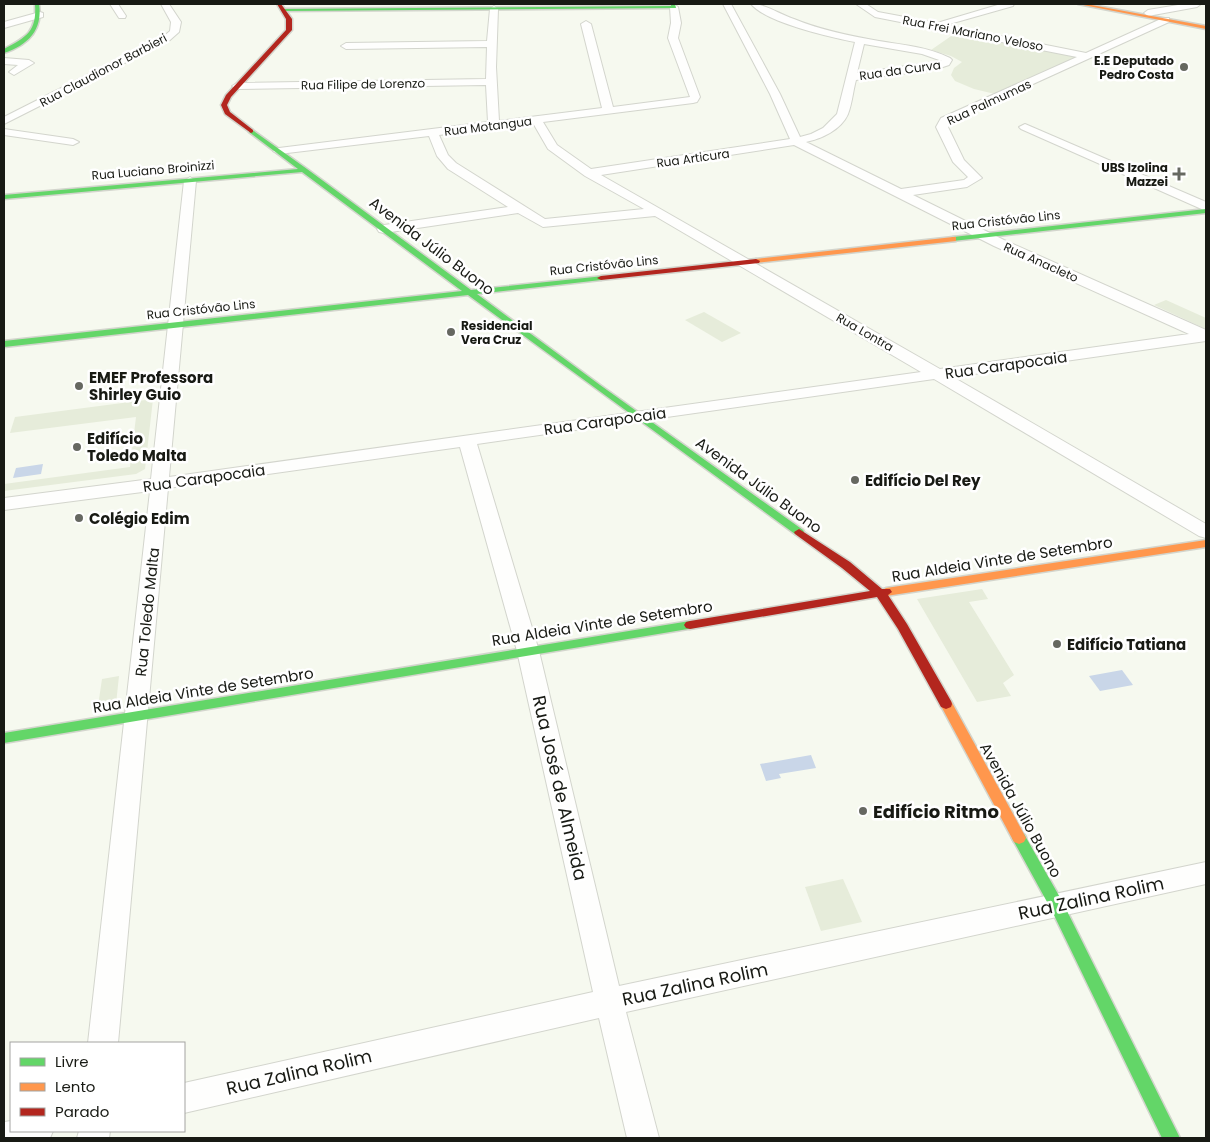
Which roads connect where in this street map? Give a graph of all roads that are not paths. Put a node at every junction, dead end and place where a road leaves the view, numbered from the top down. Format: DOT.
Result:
graph roads {
  1 [pos="114,4"];
  2 [pos="165,4"];
  3 [pos="727,4"];
  4 [pos="755,4"];
  5 [pos="860,4"];
  6 [pos="1010,4"];
  7 [pos="1080,4"];
  8 [pos="1197,4"];
  9 [pos="673,5"];
  10 [pos="500,6"];
  11 [pos="41,7"];
  12 [pos="282,7"];
  13 [pos="353,7"];
  14 [pos="1138,14"];
  15 [pos="122,16"];
  16 [pos="1166,20"];
  17 [pos="586,24"];
  18 [pos="4,25"];
  19 [pos="939,25"];
  20 [pos="1206,28"];
  21 [pos="860,41"];
  22 [pos="490,44"];
  23 [pos="346,46"];
  24 [pos="4,51"];
  25 [pos="1089,56"];
  26 [pos="4,61"];
  27 [pos="14,72"];
  28 [pos="852,77"];
  29 [pos="490,82"];
  30 [pos="237,86"];
  31 [pos="608,110"];
  32 [pos="536,120"];
  33 [pos="4,121"];
  34 [pos="494,125"];
  35 [pos="1025,127"];
  36 [pos="4,132"];
  37 [pos="433,133"];
  38 [pos="73,142"];
  39 [pos="798,142"];
  40 [pos="279,151"];
  41 [pos="305,170"];
  42 [pos="589,173"];
  43 [pos="190,181"];
  44 [pos="900,193"];
  45 [pos="4,197"];
  46 [pos="1206,207"];
  47 [pos="518,209"];
  48 [pos="1206,211"];
  49 [pos="656,212"];
  50 [pos="384,229"];
  51 [pos="986,237"];
  52 [pos="746,262"];
  53 [pos="471,294"];
  54 [pos="176,326"];
  55 [pos="1206,336"];
  56 [pos="4,344"];
  57 [pos="938,375"];
  58 [pos="638,416"];
  59 [pos="467,440"];
  60 [pos="160,484"];
  61 [pos="4,504"];
  62 [pos="1206,532"];
  63 [pos="1206,543"];
  64 [pos="880,593"];
  65 [pos="528,650"];
  66 [pos="136,716"];
  67 [pos="4,738"];
  68 [pos="1206,873"];
  69 [pos="1057,906"];
  70 [pos="609,1002"];
  71 [pos="103,1042"];
  72 [pos="185,1098"];
  73 [pos="32,1132"];
  74 [pos="4,1138"];
  75 [pos="643,1138"];
  76 [pos="1171,1138"];
  1 -- 15 [label="street"];
  2 -- 33 [label="street, Rua Claudionor Barbieri"];
  3 -- 39 [label="street"];
  4 -- 21 [label="street"];
  5 -- 19 [label="street, Rua Frei Mariano Veloso"];
  6 -- 19 [label="street"];
  7 -- 14 [label="street"];
  8 -- 14 [label="street"];
  9 -- 10 [label="street"];
  9 -- 31 [label="street, Rua Motangua"];
  10 -- 13 [label="street"];
  10 -- 22 [label="street"];
  11 -- 18 [label="street"];
  11 -- 24 [label="street"];
  12 -- 13 [label="street"];
  12 -- 30 [label="street, Avenida Júlio Buono"];
  14 -- 16 [label="street"];
  16 -- 20 [label="street"];
  16 -- 25 [label="street, Rua Palmumas"];
  17 -- 31 [label="street"];
  19 -- 25 [label="street, Rua Frei Mariano Veloso"];
  21 -- 28 [label="street, Rua Articura"];
  21 -- 28 [label="street, Rua da Curva"];
  22 -- 23 [label="street"];
  22 -- 29 [label="street"];
  25 -- 44 [label="street, Rua Palmumas"];
  26 -- 27 [label="street"];
  28 -- 39 [label="street, Rua Articura"];
  29 -- 30 [label="street, Rua Filipe de Lorenzo"];
  29 -- 34 [label="street"];
  30 -- 40 [label="street, Avenida Júlio Buono"];
  31 -- 32 [label="street, Rua Motangua"];
  32 -- 34 [label="street, Rua Motangua"];
  32 -- 42 [label="street, Rua Lontra"];
  34 -- 37 [label="street, Rua Motangua"];
  35 -- 46 [label="street"];
  36 -- 38 [label="street"];
  37 -- 40 [label="street, Rua Motangua"];
  37 -- 47 [label="street"];
  39 -- 42 [label="street, Rua Articura"];
  39 -- 44 [label="street, Rua Anacleto"];
  40 -- 41 [label="street, Avenida Júlio Buono"];
  41 -- 43 [label="street, Rua Luciano Broinizzi"];
  41 -- 50 [label="street, Avenida Júlio Buono"];
  42 -- 49 [label="street, Rua Lontra"];
  43 -- 45 [label="street, Rua Luciano Broinizzi"];
  43 -- 54 [label="street, Rua Toledo Malta"];
  44 -- 51 [label="street, Rua Anacleto"];
  47 -- 49 [label="street"];
  47 -- 50 [label="street"];
  48 -- 51 [label="street, Rua Cristóvão Lins"];
  49 -- 52 [label="street, Rua Lontra"];
  50 -- 53 [label="street, Avenida Júlio Buono"];
  51 -- 52 [label="street, Rua Cristóvão Lins"];
  51 -- 55 [label="street, Rua Anacleto"];
  52 -- 53 [label="street, Rua Cristóvão Lins"];
  52 -- 57 [label="street, Rua Lontra"];
  53 -- 54 [label="street, Rua Cristóvão Lins"];
  53 -- 58 [label="street, Avenida Júlio Buono"];
  54 -- 56 [label="street, Rua Cristóvão Lins"];
  54 -- 60 [label="street, Rua Toledo Malta"];
  55 -- 57 [label="street, Rua Carapocaia"];
  57 -- 58 [label="street, Rua Carapocaia"];
  57 -- 62 [label="street, Rua Lontra"];
  58 -- 59 [label="street, Rua Carapocaia"];
  58 -- 64 [label="street, Avenida Júlio Buono"];
  59 -- 60 [label="street, Rua Carapocaia"];
  59 -- 65 [label="street, Rua José de Almeida"];
  60 -- 61 [label="street, Rua Carapocaia"];
  60 -- 66 [label="street, Rua Toledo Malta"];
  63 -- 64 [label="street, Rua Aldeia Vinte de Setembro"];
  64 -- 65 [label="street, Rua Aldeia Vinte de Setembro"];
  64 -- 69 [label="street, Avenida Júlio Buono"];
  65 -- 66 [label="street, Rua Aldeia Vinte de Setembro"];
  65 -- 70 [label="street, Rua José de Almeida"];
  66 -- 67 [label="street, Rua Aldeia Vinte de Setembro"];
  66 -- 71 [label="street, Rua Toledo Malta"];
  68 -- 69 [label="street, Rua Zalina Rolim"];
  69 -- 70 [label="street, Rua Zalina Rolim"];
  69 -- 76 [label="street, Avenida Júlio Buono"];
  70 -- 72 [label="street, Rua Zalina Rolim"];
  70 -- 75 [label="street, Rua José de Almeida"];
  73 -- 74 [label="street"];
}
